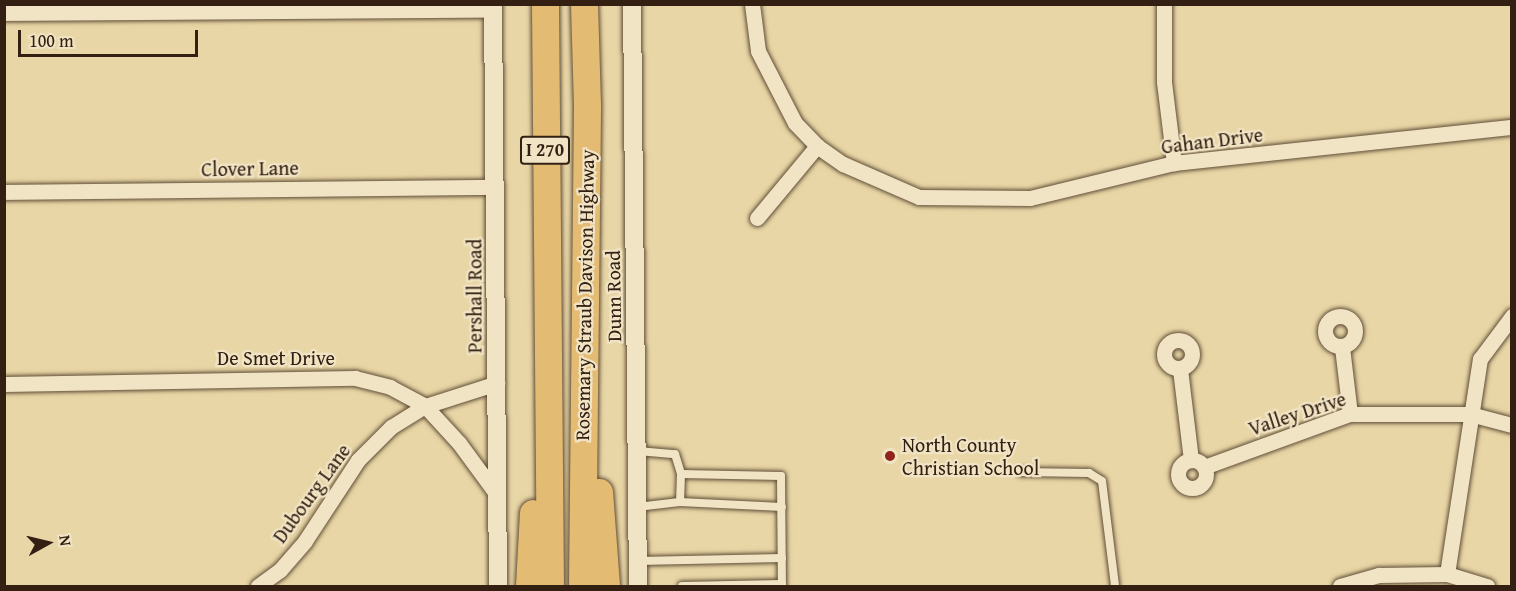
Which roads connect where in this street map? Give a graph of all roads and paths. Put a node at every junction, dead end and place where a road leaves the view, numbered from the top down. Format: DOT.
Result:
graph roads {
  1 [pos="545,4"];
  2 [pos="584,4"];
  3 [pos="594,4"];
  4 [pos="632,4"];
  5 [pos="752,4"];
  6 [pos="1164,4"];
  7 [pos="494,7"];
  8 [pos="4,13"];
  9 [pos="587,105"];
  10 [pos="1512,127"];
  11 [pos="817,146"];
  12 [pos="1174,163"];
  13 [pos="495,187"];
  14 [pos="4,192"];
  15 [pos="757,218"];
  16 [pos="546,296"];
  17 [pos="1512,316"];
  18 [pos="583,336"];
  19 [pos="1342,346"];
  20 [pos="1179,369"];
  21 [pos="497,382"];
  22 [pos="4,384"];
  23 [pos="425,406"];
  24 [pos="1350,414"];
  25 [pos="1470,414"];
  26 [pos="1512,425"];
  27 [pos="637,451"];
  28 [pos="1191,460"];
  29 [pos="1204,467"];
  30 [pos="1021,472"];
  31 [pos="681,474"];
  32 [pos="498,496"];
  33 [pos="680,502"];
  34 [pos="637,507"];
  35 [pos="782,507"];
  36 [pos="782,558"];
  37 [pos="638,561"];
  38 [pos="1447,574"];
  39 [pos="782,585"];
  40 [pos="258,586"];
  41 [pos="498,586"];
  42 [pos="529,586"];
  43 [pos="550,586"];
  44 [pos="582,586"];
  45 [pos="606,586"];
  46 [pos="638,586"];
  47 [pos="682,586"];
  48 [pos="1115,586"];
  49 [pos="1340,586"];
  50 [pos="1487,586"];
  1 -- 16 [label="highway, Rosemary Straub Davison Highway / I 270"];
  2 -- 9 [label="highway, Rosemary Straub Davison Highway / I 270"];
  3 -- 9 [label="highway"];
  4 -- 27 [label="street, Dunn Road"];
  5 -- 11 [label="street"];
  6 -- 12 [label="street"];
  7 -- 8 [label="street"];
  7 -- 13 [label="street, Pershall Road"];
  9 -- 18 [label="highway, Rosemary Straub Davison Highway / I 270"];
  10 -- 12 [label="street, Gahan Drive"];
  11 -- 12 [label="street, Gahan Drive"];
  11 -- 15 [label="street"];
  13 -- 14 [label="street, Clover Lane"];
  13 -- 21 [label="street, Pershall Road"];
  16 -- 42 [label="highway"];
  16 -- 43 [label="highway, Rosemary Straub Davison Highway / I 270"];
  17 -- 25 [label="street"];
  18 -- 44 [label="highway, Rosemary Straub Davison Highway / I 270"];
  18 -- 45 [label="highway"];
  19 -- 24 [label="street"];
  20 -- 28 [label="street"];
  21 -- 23 [label="street, Dubourg Lane"];
  21 -- 32 [label="street, Pershall Road"];
  22 -- 23 [label="street, De Smet Drive"];
  23 -- 32 [label="street, De Smet Drive"];
  23 -- 40 [label="street, Dubourg Lane"];
  24 -- 25 [label="street, Valley Drive"];
  24 -- 29 [label="street, Valley Drive"];
  25 -- 26 [label="street, Valley Drive"];
  25 -- 38 [label="street"];
  27 -- 31 [label="lane"];
  27 -- 34 [label="street, Dunn Road"];
  28 -- 29 [label="street"];
  28 -- 29 [label="street"];
  30 -- 48 [label="lane"];
  31 -- 33 [label="lane"];
  31 -- 35 [label="lane"];
  32 -- 41 [label="street, Pershall Road"];
  33 -- 34 [label="lane"];
  33 -- 35 [label="lane"];
  34 -- 37 [label="street, Dunn Road"];
  35 -- 36 [label="lane"];
  36 -- 37 [label="lane"];
  36 -- 39 [label="lane"];
  37 -- 46 [label="street, Dunn Road"];
  38 -- 49 [label="street"];
  38 -- 50 [label="street"];
  39 -- 47 [label="lane"];
}
